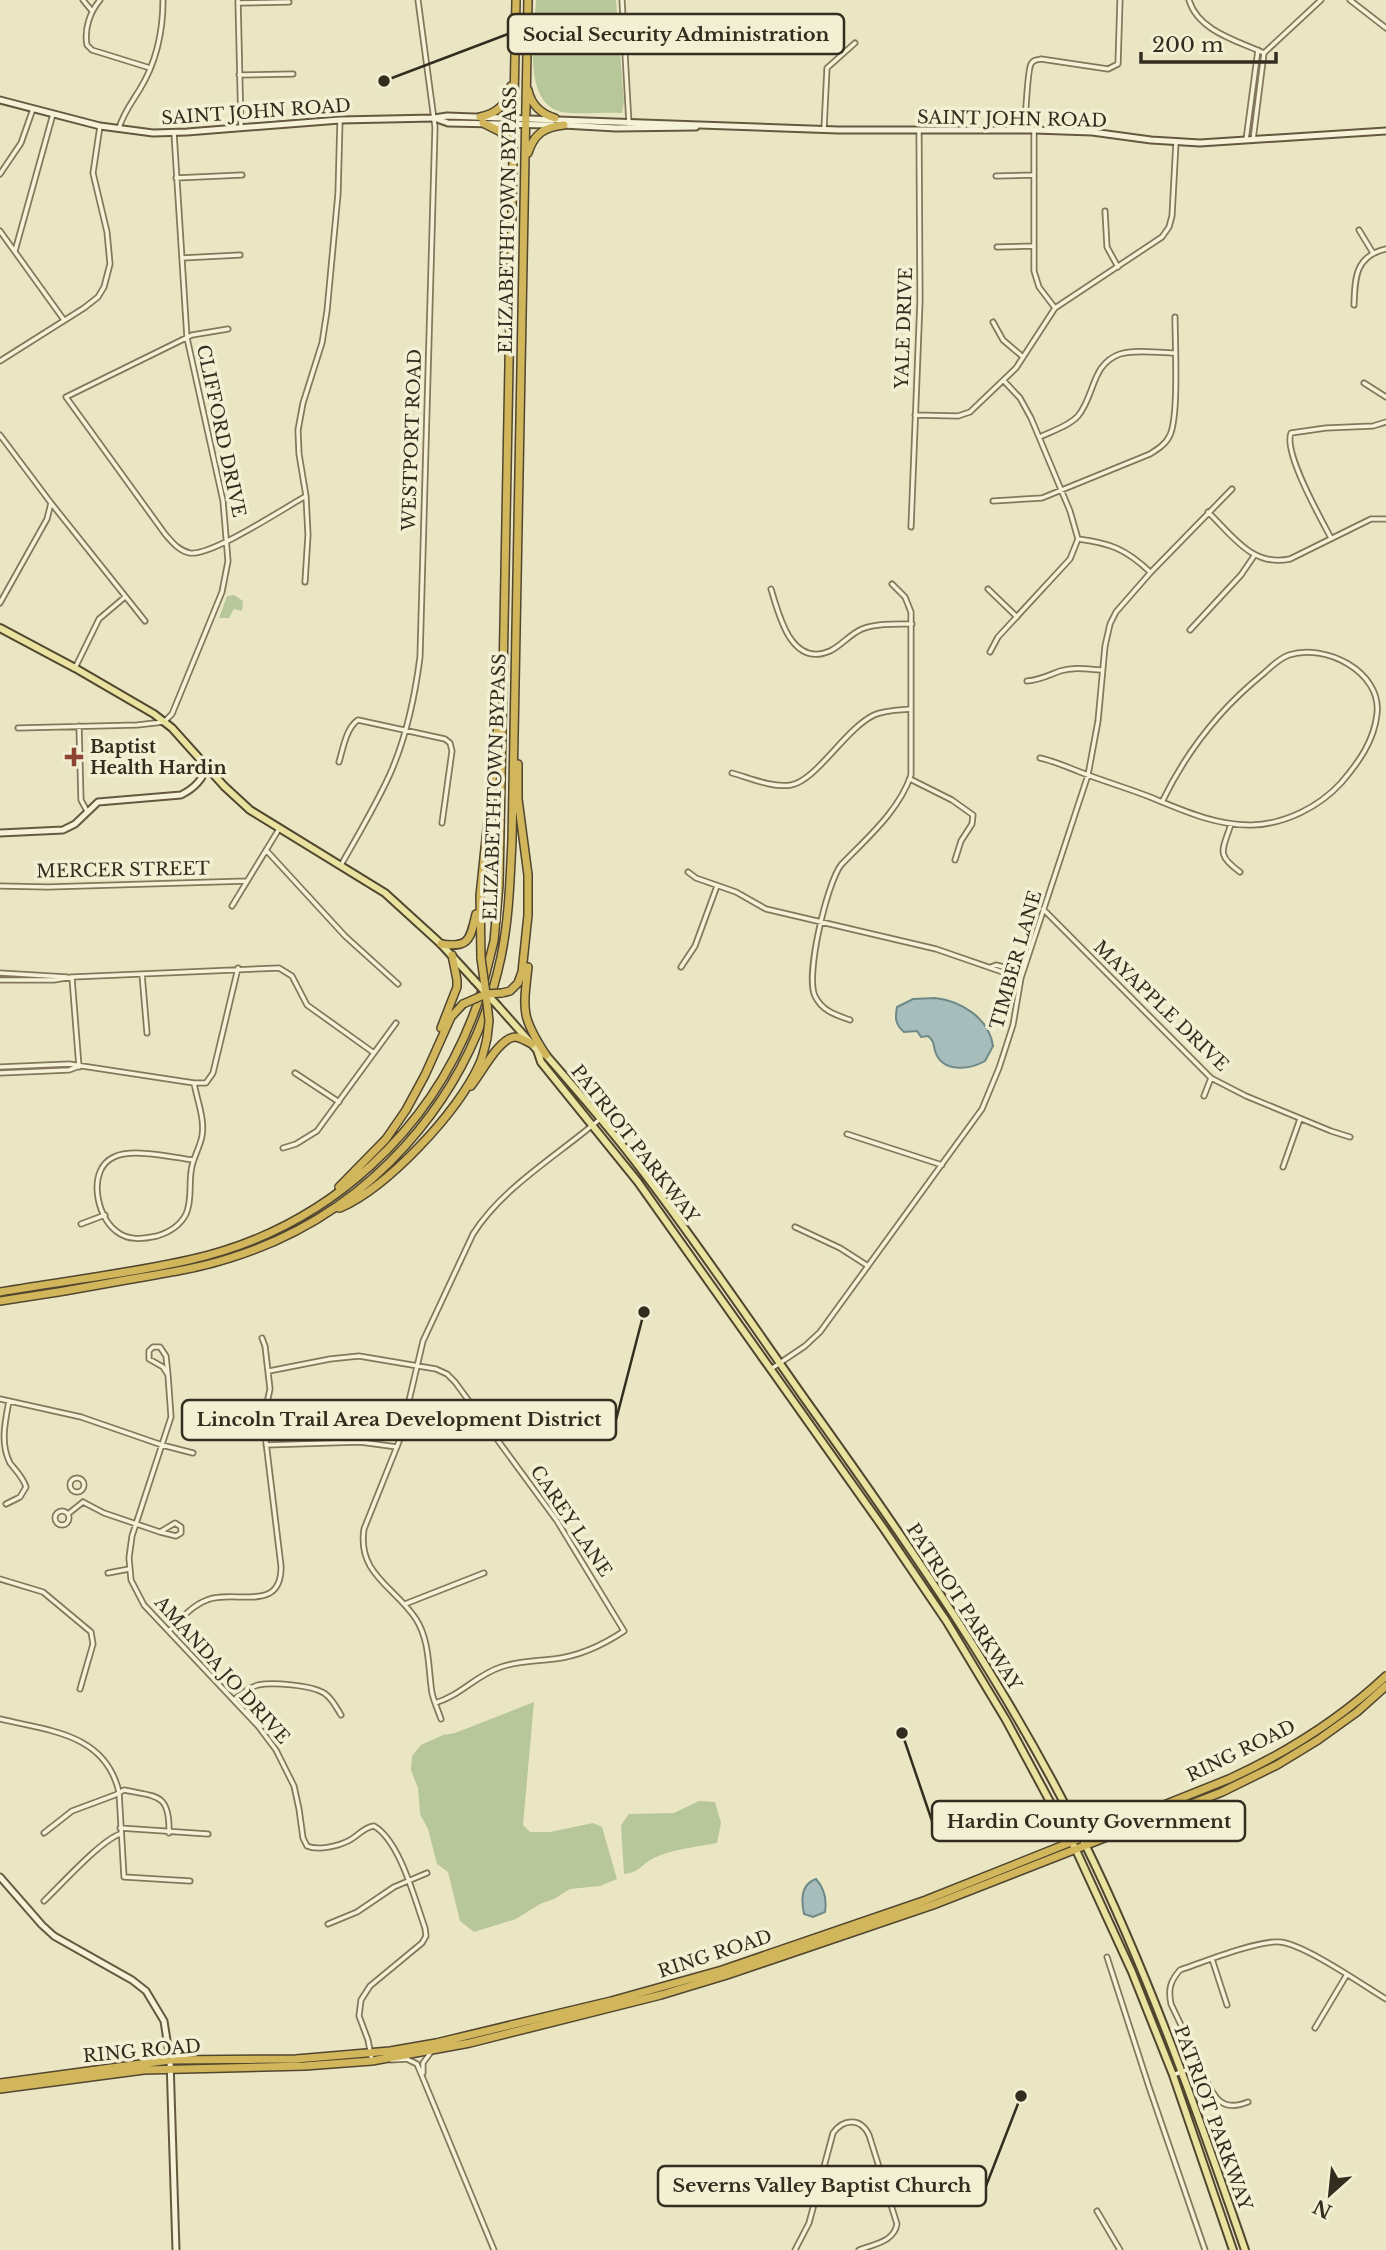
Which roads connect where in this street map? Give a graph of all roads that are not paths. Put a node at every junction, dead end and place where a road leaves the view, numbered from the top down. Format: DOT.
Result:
graph roads {
  1 [pos="83,0"];
  2 [pos="100,0"];
  3 [pos="163,0"];
  4 [pos="418,0"];
  5 [pos="516,0"];
  6 [pos="528,0"];
  7 [pos="622,0"];
  8 [pos="1120,0"];
  9 [pos="1189,0"];
  10 [pos="1321,0"];
  11 [pos="1350,0"];
  12 [pos="238,1"];
  13 [pos="289,2"];
  14 [pos="92,11"];
  15 [pos="1386,28"];
  16 [pos="855,43"];
  17 [pos="1258,50"];
  18 [pos="1264,53"];
  19 [pos="150,68"];
  20 [pos="514,68"];
  21 [pos="527,69"];
  22 [pos="293,74"];
  23 [pos="239,75"];
  24 [pos="0,100"];
  25 [pos="33,109"];
  26 [pos="53,114"];
  27 [pos="434,118"];
  28 [pos="555,118"];
  29 [pos="340,120"];
  30 [pos="481,120"];
  31 [pos="513,121"];
  32 [pos="526,121"];
  33 [pos="629,124"];
  34 [pos="564,125"];
  35 [pos="100,126"];
  36 [pos="241,128"];
  37 [pos="118,129"];
  38 [pos="824,129"];
  39 [pos="1024,130"];
  40 [pos="1034,130"];
  41 [pos="919,131"];
  42 [pos="1386,131"];
  43 [pos="174,133"];
  44 [pos="1249,140"];
  45 [pos="1176,142"];
  46 [pos="513,164"];
  47 [pos="525,164"];
  48 [pos="0,174"];
  49 [pos="242,174"];
  50 [pos="1033,175"];
  51 [pos="996,176"];
  52 [pos="176,178"];
  53 [pos="1105,211"];
  54 [pos="1359,230"];
  55 [pos="0,232"];
  56 [pos="1033,246"];
  57 [pos="997,247"];
  58 [pos="1386,249"];
  59 [pos="15,251"];
  60 [pos="1373,253"];
  61 [pos="240,255"];
  62 [pos="182,258"];
  63 [pos="1118,267"];
  64 [pos="1354,305"];
  65 [pos="1055,308"];
  66 [pos="1175,317"];
  67 [pos="64,320"];
  68 [pos="993,321"];
  69 [pos="228,329"];
  70 [pos="187,338"];
  71 [pos="1175,353"];
  72 [pos="1023,357"];
  73 [pos="0,361"];
  74 [pos="1004,381"];
  75 [pos="1364,383"];
  76 [pos="1386,397"];
  77 [pos="915,415"];
  78 [pos="1386,422"];
  79 [pos="0,435"];
  80 [pos="1039,438"];
  81 [pos="1232,489"];
  82 [pos="1061,491"];
  83 [pos="306,496"];
  84 [pos="993,501"];
  85 [pos="51,503"];
  86 [pos="1208,512"];
  87 [pos="1386,519"];
  88 [pos="911,527"];
  89 [pos="1331,538"];
  90 [pos="228,539"];
  91 [pos="1077,539"];
  92 [pos="1254,556"];
  93 [pos="1151,572"];
  94 [pos="305,582"];
  95 [pos="892,584"];
  96 [pos="771,589"];
  97 [pos="988,589"];
  98 [pos="125,597"];
  99 [pos="0,603"];
  100 [pos="1017,617"];
  101 [pos="145,621"];
  102 [pos="912,624"];
  103 [pos="0,628"];
  104 [pos="1190,630"];
  105 [pos="990,652"];
  106 [pos="515,663"];
  107 [pos="75,668"];
  108 [pos="1101,671"];
  109 [pos="1027,681"];
  110 [pos="502,685"];
  111 [pos="911,709"];
  112 [pos="164,722"];
  113 [pos="79,726"];
  114 [pos="18,728"];
  115 [pos="405,731"];
  116 [pos="1040,758"];
  117 [pos="339,762"];
  118 [pos="206,767"];
  119 [pos="732,774"];
  120 [pos="1088,775"];
  121 [pos="910,779"];
  122 [pos="1162,802"];
  123 [pos="87,811"];
  124 [pos="442,822"];
  125 [pos="1231,824"];
  126 [pos="279,829"];
  127 [pos="0,833"];
  128 [pos="266,850"];
  129 [pos="955,860"];
  130 [pos="341,866"];
  131 [pos="688,872"];
  132 [pos="1240,872"];
  133 [pos="247,881"];
  134 [pos="0,886"];
  135 [pos="717,886"];
  136 [pos="480,897"];
  137 [pos="232,906"];
  138 [pos="1043,909"];
  139 [pos="528,915"];
  140 [pos="822,921"];
  141 [pos="441,944"];
  142 [pos="452,955"];
  143 [pos="681,967"];
  144 [pos="991,967"];
  145 [pos="237,968"];
  146 [pos="1023,972"];
  147 [pos="0,973"];
  148 [pos="142,974"];
  149 [pos="72,977"];
  150 [pos="1021,978"];
  151 [pos="0,980"];
  152 [pos="398,984"];
  153 [pos="486,994"];
  154 [pos="850,1020"];
  155 [pos="396,1023"];
  156 [pos="147,1033"];
  157 [pos="534,1047"];
  158 [pos="435,1050"];
  159 [pos="374,1053"];
  160 [pos="546,1055"];
  161 [pos="79,1067"];
  162 [pos="0,1068"];
  163 [pos="0,1073"];
  164 [pos="295,1073"];
  165 [pos="1211,1078"];
  166 [pos="194,1083"];
  167 [pos="1204,1096"];
  168 [pos="339,1102"];
  169 [pos="451,1111"];
  170 [pos="600,1119"];
  171 [pos="1300,1119"];
  172 [pos="593,1125"];
  173 [pos="847,1134"];
  174 [pos="1350,1137"];
  175 [pos="283,1148"];
  176 [pos="193,1160"];
  177 [pos="942,1165"];
  178 [pos="1283,1167"];
  179 [pos="326,1202"];
  180 [pos="104,1215"];
  181 [pos="320,1217"];
  182 [pos="81,1224"];
  183 [pos="795,1227"];
  184 [pos="868,1266"];
  185 [pos="0,1292"];
  186 [pos="0,1301"];
  187 [pos="262,1338"];
  188 [pos="780,1364"];
  189 [pos="416,1366"];
  190 [pos="771,1369"];
  191 [pos="269,1371"];
  192 [pos="168,1375"];
  193 [pos="0,1399"];
  194 [pos="9,1401"];
  195 [pos="162,1445"];
  196 [pos="267,1445"];
  197 [pos="397,1447"];
  198 [pos="193,1453"];
  199 [pos="80,1492"];
  200 [pos="83,1502"];
  201 [pos="6,1504"];
  202 [pos="68,1514"];
  203 [pos="135,1524"];
  204 [pos="160,1532"];
  205 [pos="129,1569"];
  206 [pos="108,1573"];
  207 [pos="484,1573"];
  208 [pos="0,1579"];
  209 [pos="405,1604"];
  210 [pos="169,1631"];
  211 [pos="1386,1676"];
  212 [pos="1386,1686"];
  213 [pos="80,1689"];
  214 [pos="234,1700"];
  215 [pos="435,1703"];
  216 [pos="341,1715"];
  217 [pos="0,1719"];
  218 [pos="441,1719"];
  219 [pos="119,1792"];
  220 [pos="120,1831"];
  221 [pos="44,1833"];
  222 [pos="169,1833"];
  223 [pos="208,1834"];
  224 [pos="1082,1837"];
  225 [pos="1072,1841"];
  226 [pos="1086,1846"];
  227 [pos="1076,1850"];
  228 [pos="427,1873"];
  229 [pos="0,1877"];
  230 [pos="190,1881"];
  231 [pos="408,1882"];
  232 [pos="44,1901"];
  233 [pos="328,1924"];
  234 [pos="1107,1957"];
  235 [pos="1212,1959"];
  236 [pos="1346,1976"];
  237 [pos="1386,1999"];
  238 [pos="1227,2005"];
  239 [pos="1315,2028"];
  240 [pos="432,2050"];
  241 [pos="371,2057"];
  242 [pos="387,2058"];
  243 [pos="170,2060"];
  244 [pos="1200,2065"];
  245 [pos="170,2069"];
  246 [pos="1183,2071"];
  247 [pos="1173,2075"];
  248 [pos="423,2079"];
  249 [pos="0,2083"];
  250 [pos="0,2089"];
  251 [pos="1248,2102"];
  252 [pos="1097,2211"];
  253 [pos="176,2250"];
  254 [pos="494,2250"];
  255 [pos="795,2250"];
  256 [pos="859,2250"];
  257 [pos="1120,2250"];
  258 [pos="1205,2250"];
  259 [pos="1233,2250"];
  260 [pos="1245,2250"];
  1 -- 14 [label="street"];
  2 -- 14 [label="street"];
  3 -- 19 [label="street"];
  4 -- 27 [label="street, WESTPORT ROAD"];
  5 -- 20 [label="highway, ELIZABETHTOWN BYPASS"];
  6 -- 21 [label="highway, ELIZABETHTOWN BYPASS"];
  7 -- 33 [label="street"];
  8 -- 39 [label="street"];
  9 -- 17 [label="street"];
  10 -- 18 [label="street"];
  11 -- 15 [label="street"];
  12 -- 13 [label="street"];
  12 -- 23 [label="street"];
  14 -- 19 [label="street"];
  16 -- 38 [label="street"];
  17 -- 18 [label="street"];
  17 -- 44 [label="street"];
  18 -- 44 [label="street"];
  19 -- 37 [label="street"];
  20 -- 30 [label="highway"];
  20 -- 31 [label="highway, ELIZABETHTOWN BYPASS"];
  21 -- 28 [label="highway"];
  21 -- 32 [label="highway, ELIZABETHTOWN BYPASS"];
  22 -- 23 [label="street"];
  23 -- 36 [label="street"];
  24 -- 25 [label="street, SAINT JOHN ROAD"];
  25 -- 26 [label="street, SAINT JOHN ROAD"];
  25 -- 48 [label="street"];
  26 -- 35 [label="street, SAINT JOHN ROAD"];
  26 -- 59 [label="street"];
  27 -- 29 [label="street, SAINT JOHN ROAD"];
  27 -- 30 [label="street, SAINT JOHN ROAD"];
  27 -- 115 [label="street, WESTPORT ROAD"];
  28 -- 32 [label="street, SAINT JOHN ROAD"];
  28 -- 33 [label="street, SAINT JOHN ROAD"];
  29 -- 36 [label="street, SAINT JOHN ROAD"];
  29 -- 83 [label="street"];
  30 -- 31 [label="street, SAINT JOHN ROAD"];
  30 -- 46 [label="highway"];
  31 -- 32 [label="street, SAINT JOHN ROAD"];
  31 -- 46 [label="highway, ELIZABETHTOWN BYPASS"];
  32 -- 34 [label="street, SAINT JOHN ROAD"];
  32 -- 47 [label="highway, ELIZABETHTOWN BYPASS"];
  33 -- 34 [label="street, SAINT JOHN ROAD"];
  33 -- 38 [label="street, SAINT JOHN ROAD"];
  34 -- 47 [label="highway"];
  35 -- 37 [label="street, SAINT JOHN ROAD"];
  35 -- 67 [label="street"];
  36 -- 43 [label="street, SAINT JOHN ROAD"];
  37 -- 43 [label="street, SAINT JOHN ROAD"];
  38 -- 41 [label="street, SAINT JOHN ROAD"];
  39 -- 40 [label="street, SAINT JOHN ROAD"];
  39 -- 41 [label="street, SAINT JOHN ROAD"];
  40 -- 45 [label="street, SAINT JOHN ROAD"];
  40 -- 50 [label="street"];
  41 -- 77 [label="street, YALE DRIVE"];
  42 -- 44 [label="street, SAINT JOHN ROAD"];
  43 -- 52 [label="street, CLIFFORD DRIVE"];
  44 -- 45 [label="street, SAINT JOHN ROAD"];
  45 -- 63 [label="street"];
  46 -- 110 [label="highway, ELIZABETHTOWN BYPASS"];
  47 -- 106 [label="highway, ELIZABETHTOWN BYPASS"];
  49 -- 52 [label="street"];
  50 -- 51 [label="street"];
  50 -- 56 [label="street"];
  52 -- 62 [label="street, CLIFFORD DRIVE"];
  53 -- 63 [label="street"];
  54 -- 60 [label="street"];
  55 -- 59 [label="street"];
  56 -- 57 [label="street"];
  56 -- 65 [label="street"];
  58 -- 60 [label="street"];
  59 -- 67 [label="street"];
  60 -- 64 [label="street"];
  61 -- 62 [label="street"];
  62 -- 70 [label="street, CLIFFORD DRIVE"];
  63 -- 65 [label="street"];
  65 -- 72 [label="street"];
  66 -- 71 [label="street"];
  67 -- 73 [label="street"];
  68 -- 72 [label="street"];
  69 -- 70 [label="street"];
  70 -- 90 [label="street, CLIFFORD DRIVE"];
  70 -- 90 [label="street"];
  71 -- 80 [label="street"];
  71 -- 82 [label="street"];
  72 -- 74 [label="street"];
  74 -- 77 [label="street"];
  74 -- 80 [label="street"];
  75 -- 76 [label="street"];
  77 -- 88 [label="street, YALE DRIVE"];
  78 -- 89 [label="street"];
  79 -- 85 [label="street"];
  80 -- 82 [label="street"];
  81 -- 86 [label="street, TIMBER LANE"];
  82 -- 84 [label="street"];
  82 -- 91 [label="street"];
  83 -- 90 [label="street"];
  83 -- 94 [label="street"];
  85 -- 98 [label="street"];
  85 -- 99 [label="street"];
  86 -- 92 [label="street"];
  86 -- 93 [label="street, TIMBER LANE"];
  87 -- 89 [label="street"];
  89 -- 92 [label="street"];
  90 -- 112 [label="street, CLIFFORD DRIVE"];
  91 -- 93 [label="street"];
  91 -- 100 [label="street"];
  92 -- 104 [label="street"];
  93 -- 108 [label="street, TIMBER LANE"];
  95 -- 102 [label="street"];
  96 -- 102 [label="street"];
  97 -- 100 [label="street"];
  98 -- 101 [label="street"];
  98 -- 107 [label="street"];
  100 -- 105 [label="street"];
  102 -- 111 [label="street"];
  103 -- 107 [label="main road, PATRIOT PARKWAY"];
  106 -- 139 [label="highway"];
  106 -- 181 [label="highway, ELIZABETHTOWN BYPASS"];
  107 -- 112 [label="main road, PATRIOT PARKWAY"];
  108 -- 109 [label="street"];
  108 -- 120 [label="street, TIMBER LANE"];
  110 -- 136 [label="highway"];
  110 -- 179 [label="highway, ELIZABETHTOWN BYPASS"];
  111 -- 119 [label="street"];
  111 -- 121 [label="street"];
  112 -- 113 [label="street"];
  112 -- 118 [label="main road, PATRIOT PARKWAY"];
  113 -- 114 [label="street"];
  113 -- 123 [label="street"];
  115 -- 117 [label="street"];
  115 -- 124 [label="street"];
  115 -- 130 [label="street, WESTPORT ROAD"];
  116 -- 120 [label="street"];
  118 -- 123 [label="street"];
  118 -- 126 [label="main road, PATRIOT PARKWAY"];
  120 -- 122 [label="street"];
  120 -- 138 [label="street, TIMBER LANE"];
  121 -- 129 [label="street"];
  121 -- 140 [label="street"];
  122 -- 125 [label="street"];
  122 -- 125 [label="street"];
  123 -- 127 [label="street"];
  125 -- 132 [label="street"];
  126 -- 128 [label="street"];
  126 -- 130 [label="main road, PATRIOT PARKWAY"];
  128 -- 133 [label="street"];
  128 -- 152 [label="street"];
  130 -- 141 [label="main road, PATRIOT PARKWAY"];
  131 -- 135 [label="street"];
  133 -- 134 [label="street, MERCER STREET"];
  133 -- 137 [label="street"];
  135 -- 140 [label="street"];
  135 -- 143 [label="street"];
  136 -- 141 [label="highway"];
  136 -- 153 [label="highway, bridge"];
  138 -- 146 [label="street, TIMBER LANE"];
  138 -- 165 [label="street, MAYAPPLE DRIVE"];
  139 -- 153 [label="highway, bridge"];
  139 -- 160 [label="highway"];
  140 -- 144 [label="street"];
  140 -- 154 [label="street"];
  141 -- 142 [label="main road, PATRIOT PARKWAY"];
  142 -- 153 [label="main road, PATRIOT PARKWAY, bridge"];
  142 -- 158 [label="highway"];
  144 -- 146 [label="street"];
  144 -- 150 [label="street"];
  145 -- 148 [label="street"];
  145 -- 159 [label="street"];
  145 -- 166 [label="street"];
  146 -- 150 [label="street, TIMBER LANE"];
  147 -- 149 [label="street"];
  148 -- 149 [label="street"];
  148 -- 156 [label="street"];
  149 -- 151 [label="street"];
  149 -- 161 [label="street"];
  150 -- 177 [label="street, TIMBER LANE"];
  153 -- 157 [label="main road, PATRIOT PARKWAY, bridge"];
  153 -- 158 [label="highway, bridge"];
  153 -- 169 [label="highway, bridge"];
  155 -- 159 [label="street"];
  157 -- 160 [label="main road, PATRIOT PARKWAY"];
  157 -- 169 [label="highway"];
  157 -- 172 [label="main road, PATRIOT PARKWAY"];
  158 -- 179 [label="highway"];
  159 -- 168 [label="street"];
  160 -- 170 [label="main road, PATRIOT PARKWAY"];
  161 -- 162 [label="street"];
  161 -- 163 [label="street"];
  161 -- 166 [label="street"];
  164 -- 168 [label="street"];
  165 -- 167 [label="street"];
  165 -- 171 [label="street, MAYAPPLE DRIVE"];
  166 -- 176 [label="street"];
  168 -- 175 [label="street"];
  169 -- 181 [label="highway"];
  170 -- 172 [label="street"];
  170 -- 188 [label="main road, PATRIOT PARKWAY"];
  171 -- 174 [label="street, MAYAPPLE DRIVE"];
  171 -- 178 [label="street"];
  172 -- 189 [label="street"];
  172 -- 190 [label="main road, PATRIOT PARKWAY"];
  173 -- 177 [label="street"];
  176 -- 180 [label="street"];
  176 -- 180 [label="street"];
  177 -- 184 [label="street, TIMBER LANE"];
  179 -- 185 [label="highway, ELIZABETHTOWN BYPASS"];
  180 -- 182 [label="street"];
  181 -- 186 [label="highway, ELIZABETHTOWN BYPASS"];
  183 -- 184 [label="street"];
  184 -- 188 [label="street, TIMBER LANE"];
  187 -- 191 [label="street"];
  188 -- 190 [label="street, TIMBER LANE"];
  188 -- 224 [label="main road, PATRIOT PARKWAY"];
  189 -- 191 [label="street, CAREY LANE"];
  189 -- 197 [label="street"];
  189 -- 215 [label="street, CAREY LANE"];
  190 -- 225 [label="main road, PATRIOT PARKWAY"];
  191 -- 196 [label="street"];
  192 -- 192 [label="street, AMANDA JO DRIVE"];
  192 -- 195 [label="street, AMANDA JO DRIVE"];
  193 -- 194 [label="street"];
  194 -- 195 [label="street"];
  194 -- 201 [label="street"];
  195 -- 198 [label="street"];
  195 -- 203 [label="street, AMANDA JO DRIVE"];
  196 -- 197 [label="street"];
  196 -- 210 [label="street"];
  197 -- 209 [label="street"];
  199 -- 199 [label="street"];
  199 -- 200 [label="street"];
  200 -- 202 [label="street"];
  200 -- 203 [label="street"];
  202 -- 202 [label="street"];
  203 -- 204 [label="street"];
  203 -- 205 [label="street, AMANDA JO DRIVE"];
  204 -- 204 [label="street"];
  205 -- 206 [label="street"];
  205 -- 210 [label="street, AMANDA JO DRIVE"];
  207 -- 209 [label="street"];
  208 -- 213 [label="street"];
  209 -- 215 [label="street"];
  210 -- 214 [label="street, AMANDA JO DRIVE"];
  211 -- 224 [label="highway, RING ROAD"];
  212 -- 226 [label="highway, RING ROAD"];
  214 -- 216 [label="street"];
  214 -- 231 [label="street, AMANDA JO DRIVE"];
  215 -- 218 [label="street"];
  217 -- 219 [label="street"];
  219 -- 220 [label="street"];
  219 -- 221 [label="street"];
  219 -- 222 [label="street"];
  220 -- 222 [label="street"];
  220 -- 230 [label="street"];
  220 -- 232 [label="street"];
  222 -- 223 [label="street"];
  224 -- 225 [label="highway, RING ROAD"];
  224 -- 226 [label="main road, PATRIOT PARKWAY"];
  225 -- 227 [label="main road, PATRIOT PARKWAY"];
  225 -- 241 [label="highway, RING ROAD"];
  226 -- 227 [label="highway, RING ROAD"];
  226 -- 246 [label="main road, PATRIOT PARKWAY"];
  227 -- 240 [label="highway, RING ROAD"];
  227 -- 247 [label="main road, PATRIOT PARKWAY"];
  228 -- 231 [label="street"];
  229 -- 243 [label="street"];
  231 -- 233 [label="street"];
  231 -- 241 [label="street, AMANDA JO DRIVE"];
  234 -- 258 [label="street"];
  235 -- 236 [label="street"];
  235 -- 238 [label="street"];
  235 -- 244 [label="street"];
  236 -- 237 [label="street"];
  236 -- 239 [label="street"];
  240 -- 242 [label="highway, RING ROAD"];
  240 -- 248 [label="street"];
  241 -- 242 [label="highway, RING ROAD"];
  241 -- 243 [label="highway, RING ROAD"];
  241 -- 245 [label="highway, RING ROAD"];
  242 -- 248 [label="street"];
  243 -- 245 [label="street"];
  243 -- 249 [label="highway, RING ROAD"];
  244 -- 246 [label="street"];
  244 -- 251 [label="street"];
  245 -- 250 [label="highway, RING ROAD"];
  245 -- 253 [label="street"];
  246 -- 247 [label="street"];
  246 -- 260 [label="main road, PATRIOT PARKWAY"];
  247 -- 259 [label="main road, PATRIOT PARKWAY"];
  248 -- 254 [label="street"];
  252 -- 257 [label="street"];
  255 -- 256 [label="street"];
}
